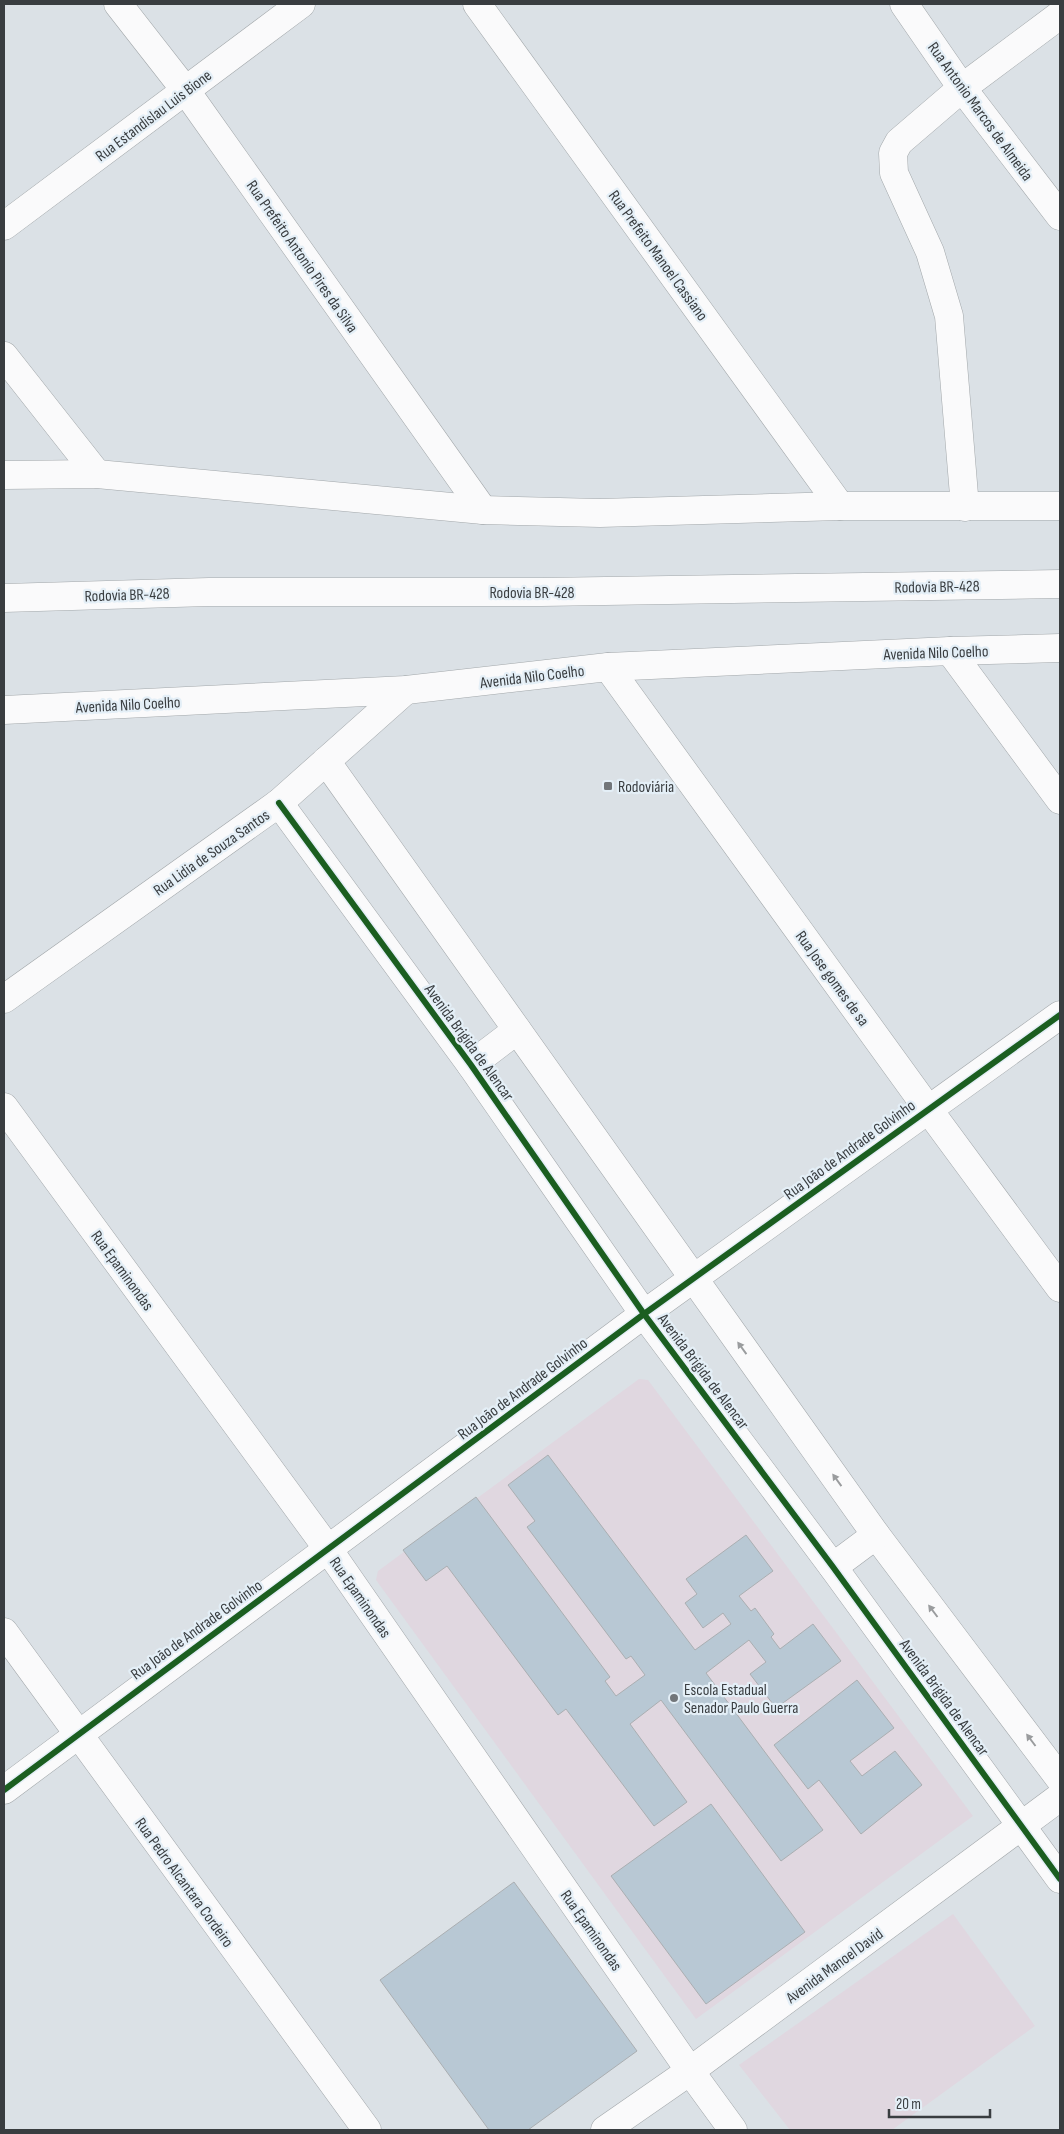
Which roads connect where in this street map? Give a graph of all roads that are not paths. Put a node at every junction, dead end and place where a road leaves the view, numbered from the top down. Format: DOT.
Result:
graph roads {
  1 [pos="118,4"];
  2 [pos="301,4"];
  3 [pos="478,4"];
  4 [pos="904,4"];
  5 [pos="1060,15"];
  6 [pos="962,88"];
  7 [pos="186,90"];
  8 [pos="1060,216"];
  9 [pos="4,226"];
  10 [pos="4,356"];
  11 [pos="97,474"];
  12 [pos="4,475"];
  13 [pos="840,506"];
  14 [pos="1060,506"];
  15 [pos="965,507"];
  16 [pos="483,510"];
  17 [pos="1060,584"];
  18 [pos="4,598"];
  19 [pos="1060,648"];
  20 [pos="950,651"];
  21 [pos="608,667"];
  22 [pos="406,690"];
  23 [pos="4,710"];
  24 [pos="326,761"];
  25 [pos="1060,800"];
  26 [pos="279,803"];
  27 [pos="4,999"];
  28 [pos="1060,1015"];
  29 [pos="517,1030"];
  30 [pos="471,1065"];
  31 [pos="4,1107"];
  32 [pos="928,1109"];
  33 [pos="693,1279"];
  34 [pos="1060,1288"];
  35 [pos="644,1314"];
  36 [pos="876,1535"];
  37 [pos="328,1549"];
  38 [pos="833,1567"];
  39 [pos="4,1632"];
  40 [pos="76,1734"];
  41 [pos="1060,1779"];
  42 [pos="4,1790"];
  43 [pos="1060,1797"];
  44 [pos="1021,1826"];
  45 [pos="1060,1879"];
  46 [pos="690,2071"];
  47 [pos="367,2130"];
  48 [pos="605,2130"];
  49 [pos="733,2130"];
  1 -- 7 [label="main road, Rua Prefeito Antonio Pires da Silva"];
  2 -- 7 [label="main road, Rua Estandislau Luis Bione"];
  3 -- 13 [label="main road, Rua Prefeito Manoel Cassiano"];
  4 -- 6 [label="main road, Rua Antonio Marcos de Almeida"];
  5 -- 6 [label="main road"];
  6 -- 8 [label="main road, Rua Antonio Marcos de Almeida"];
  6 -- 15 [label="main road"];
  7 -- 9 [label="main road, Rua Estandislau Luis Bione"];
  7 -- 16 [label="main road, Rua Prefeito Antonio Pires da Silva"];
  10 -- 11 [label="main road"];
  11 -- 12 [label="main road"];
  11 -- 16 [label="main road"];
  13 -- 15 [label="main road"];
  13 -- 16 [label="main road"];
  14 -- 15 [label="main road"];
  17 -- 18 [label="main road, Rodovia BR-428"];
  19 -- 20 [label="main road, Avenida Nilo Coelho"];
  20 -- 21 [label="main road, Avenida Nilo Coelho"];
  20 -- 25 [label="main road"];
  21 -- 22 [label="main road, Avenida Nilo Coelho"];
  21 -- 32 [label="main road, Rua Jose gomes de sa"];
  22 -- 23 [label="main road, Avenida Nilo Coelho"];
  22 -- 24 [label="main road, Rua Lidia de Souza Santos"];
  24 -- 26 [label="main road, Rua Lidia de Souza Santos"];
  24 -- 29 [label="main road"];
  26 -- 27 [label="main road, Rua Lidia de Souza Santos"];
  26 -- 30 [label="main road, Avenida Brigida de Alencar"];
  28 -- 32 [label="main road, Rua João de Andrade Golvinho"];
  29 -- 30 [label="main road"];
  29 -- 33 [label="main road"];
  30 -- 35 [label="main road, Avenida Brigida de Alencar"];
  31 -- 37 [label="main road, Rua Epaminondas"];
  32 -- 33 [label="main road, Rua João de Andrade Golvinho"];
  32 -- 34 [label="main road, Rua Jose gomes de sa"];
  33 -- 35 [label="main road, Rua João de Andrade Golvinho"];
  36 -- 33 [label="main road, one-way"];
  35 -- 37 [label="main road, Rua João de Andrade Golvinho"];
  35 -- 38 [label="main road, Avenida Brigida de Alencar"];
  36 -- 38 [label="main road"];
  41 -- 36 [label="main road, one-way"];
  37 -- 40 [label="main road, Rua João de Andrade Golvinho"];
  37 -- 46 [label="main road, Rua Epaminondas"];
  38 -- 44 [label="main road, Avenida Brigida de Alencar"];
  39 -- 40 [label="main road, Rua Pedro Alcantara Cordeiro"];
  40 -- 42 [label="main road, Rua João de Andrade Golvinho"];
  40 -- 47 [label="main road, Rua Pedro Alcantara Cordeiro"];
  43 -- 44 [label="main road, Avenida Manoel David"];
  44 -- 45 [label="main road, Avenida Brigida de Alencar"];
  44 -- 46 [label="main road, Avenida Manoel David"];
  46 -- 48 [label="main road, Avenida Manoel David"];
  46 -- 49 [label="main road, Rua Epaminondas"];
}
